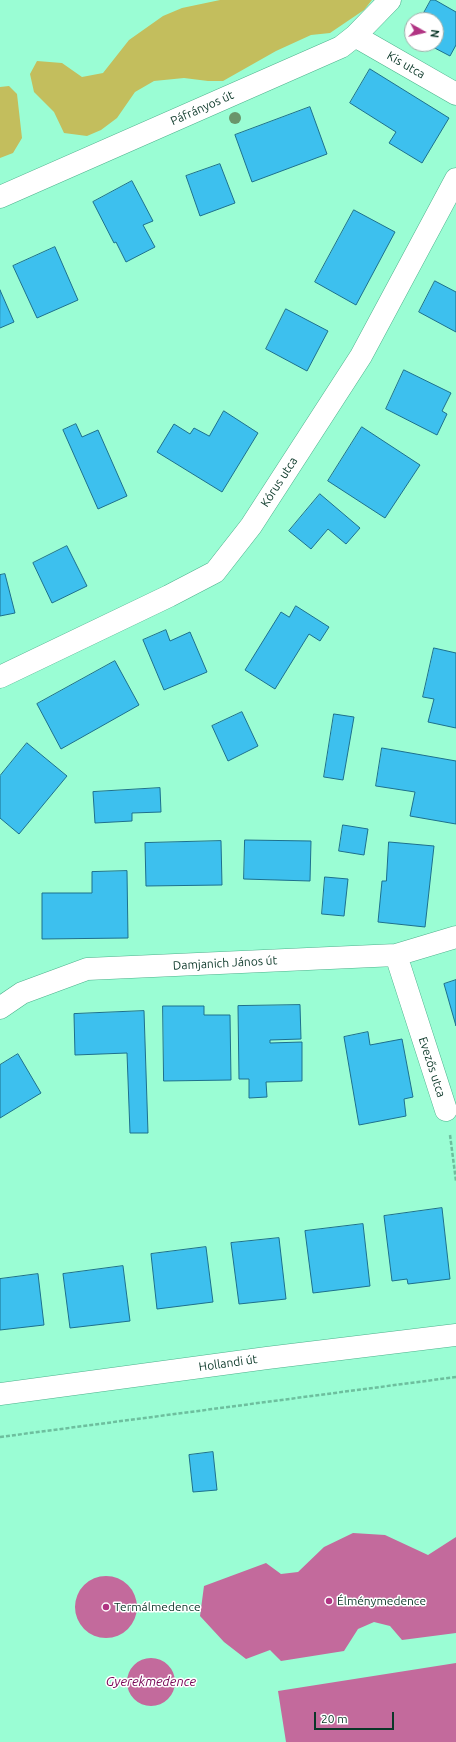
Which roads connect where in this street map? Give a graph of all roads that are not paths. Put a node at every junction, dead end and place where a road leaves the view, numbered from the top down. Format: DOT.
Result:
graph roads {
  1 [pos="390,0"];
  2 [pos="355,36"];
  3 [pos="456,94"];
  4 [pos="456,179"];
  5 [pos="0,197"];
  6 [pos="0,677"];
  7 [pos="456,937"];
  8 [pos="396,955"];
  9 [pos="0,1008"];
  10 [pos="446,1110"];
  11 [pos="456,1335"];
  12 [pos="0,1394"];
  1 -- 2 [label="street, Páfrányos út"];
  2 -- 3 [label="street, Kis utca"];
  2 -- 5 [label="street, Páfrányos út"];
  4 -- 6 [label="street, Kórus utca"];
  7 -- 8 [label="street, Damjanich János út"];
  8 -- 9 [label="street, Damjanich János út"];
  8 -- 10 [label="street, Evezős utca"];
  11 -- 12 [label="street, Hollandi út"];
}
